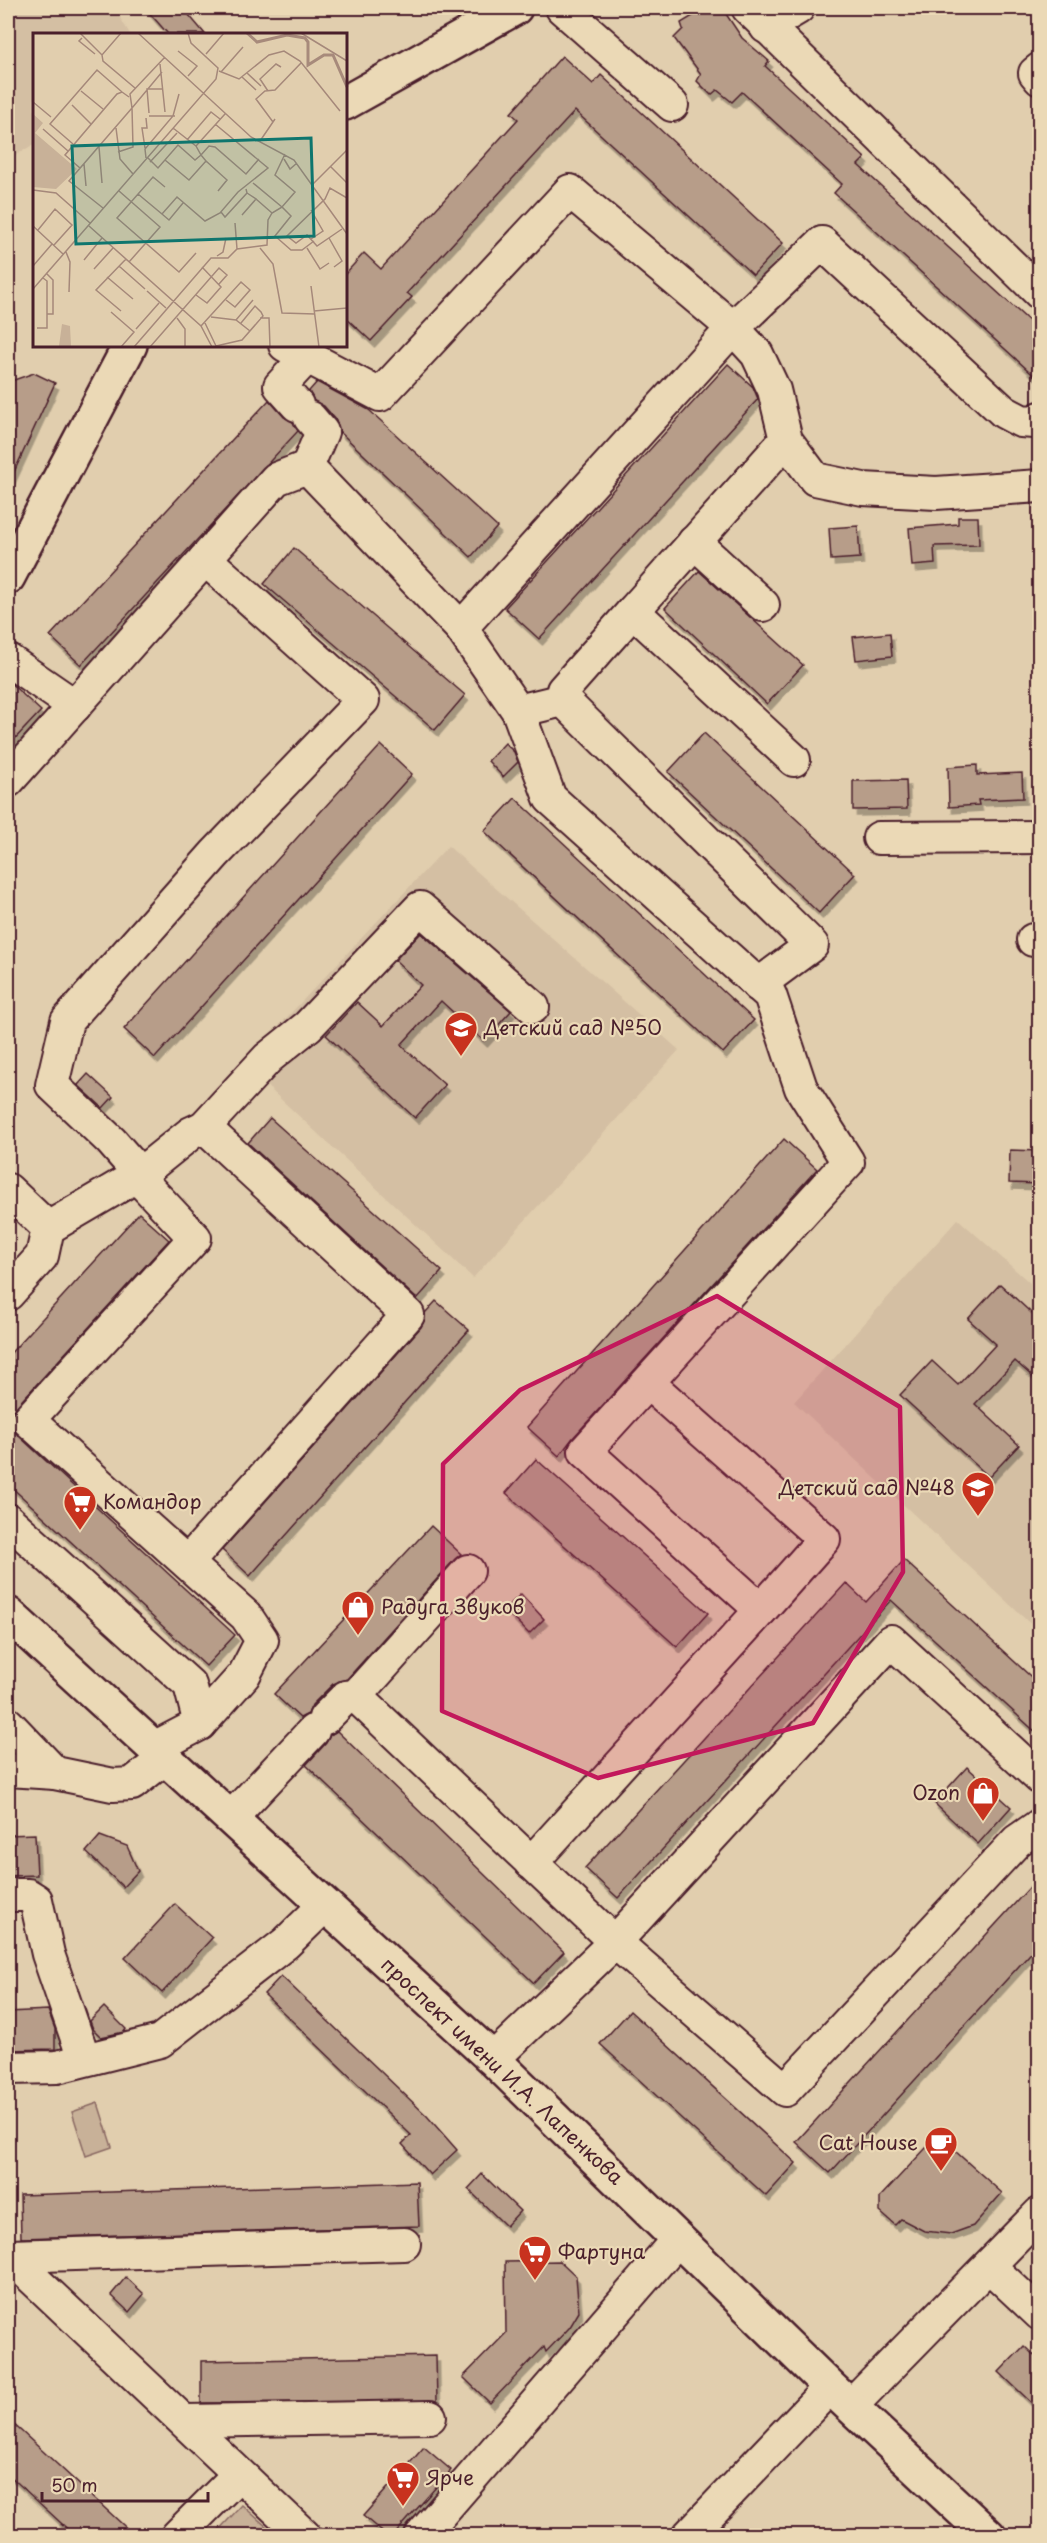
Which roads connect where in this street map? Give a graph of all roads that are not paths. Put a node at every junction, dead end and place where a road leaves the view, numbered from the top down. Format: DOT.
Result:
graph roads {
  1 [pos="562,8"];
  2 [pos="798,8"];
  3 [pos="507,9"];
  4 [pos="757,17"];
  5 [pos="1040,69"];
  6 [pos="1040,79"];
  7 [pos="346,102"];
  8 [pos="672,105"];
  9 [pos="1040,293"];
  10 [pos="733,328"];
  11 [pos="129,346"];
  12 [pos="295,351"];
  13 [pos="1040,418"];
  14 [pos="786,440"];
  15 [pos="307,468"];
  16 [pos="1040,486"];
  17 [pos="694,542"];
  18 [pos="12,556"];
  19 [pos="206,559"];
  20 [pos="763,605"];
  21 [pos="633,611"];
  22 [pos="461,628"];
  23 [pos="8,660"];
  24 [pos="563,700"];
  25 [pos="75,706"];
  26 [pos="518,711"];
  27 [pos="794,760"];
  28 [pos="8,781"];
  29 [pos="1040,837"];
  30 [pos="879,838"];
  31 [pos="758,985"];
  32 [pos="533,1007"];
  33 [pos="204,1127"];
  34 [pos="140,1174"];
  35 [pos="8,1190"];
  36 [pos="48,1228"];
  37 [pos="8,1294"];
  38 [pos="648,1383"];
  39 [pos="8,1520"];
  40 [pos="187,1563"];
  41 [pos="468,1571"];
  42 [pos="761,1610"];
  43 [pos="8,1614"];
  44 [pos="356,1696"];
  45 [pos="8,1724"];
  46 [pos="201,1724"];
  47 [pos="160,1753"];
  48 [pos="8,1770"];
  49 [pos="55,1773"];
  50 [pos="1040,1778"];
  51 [pos="231,1818"];
  52 [pos="1040,1825"];
  53 [pos="531,1863"];
  54 [pos="8,1895"];
  55 [pos="325,1905"];
  56 [pos="615,1942"];
  57 [pos="84,2059"];
  58 [pos="493,2059"];
  59 [pos="8,2068"];
  60 [pos="1040,2213"];
  61 [pos="678,2239"];
  62 [pos="404,2244"];
  63 [pos="8,2255"];
  64 [pos="989,2266"];
  65 [pos="1040,2314"];
  66 [pos="841,2397"];
  67 [pos="430,2417"];
  68 [pos="185,2421"];
  69 [pos="239,2474"];
  70 [pos="177,2535"];
  71 [pos="305,2535"];
  72 [pos="421,2535"];
  73 [pos="688,2535"];
  74 [pos="989,2535"];
  1 -- 8 [label="street"];
  2 -- 4 [label="street"];
  3 -- 7 [label="main road"];
  4 -- 9 [label="street"];
  5 -- 6 [label="street"];
  10 -- 12 [label="street"];
  10 -- 13 [label="street"];
  10 -- 14 [label="street"];
  10 -- 22 [label="street"];
  11 -- 18 [label="main road"];
  12 -- 15 [label="street"];
  14 -- 16 [label="street"];
  14 -- 17 [label="street"];
  15 -- 19 [label="street"];
  15 -- 22 [label="street"];
  17 -- 20 [label="street"];
  17 -- 21 [label="street"];
  19 -- 25 [label="street"];
  19 -- 34 [label="street"];
  21 -- 24 [label="street"];
  21 -- 27 [label="street"];
  22 -- 26 [label="street"];
  23 -- 25 [label="street"];
  24 -- 26 [label="street"];
  24 -- 31 [label="street"];
  25 -- 28 [label="street"];
  26 -- 31 [label="street"];
  29 -- 30 [label="street"];
  31 -- 38 [label="street"];
  32 -- 33 [label="street"];
  33 -- 34 [label="street"];
  33 -- 40 [label="street"];
  34 -- 36 [label="street"];
  34 -- 40 [label="street"];
  35 -- 36 [label="street"];
  36 -- 37 [label="street"];
  38 -- 42 [label="street"];
  38 -- 42 [label="street"];
  39 -- 46 [label="street"];
  40 -- 46 [label="street"];
  41 -- 44 [label="street"];
  42 -- 53 [label="street"];
  43 -- 47 [label="main road, проспект имени И.А. Лапенкова"];
  44 -- 51 [label="street"];
  44 -- 53 [label="street"];
  45 -- 49 [label="street"];
  46 -- 47 [label="street"];
  47 -- 49 [label="street"];
  47 -- 51 [label="main road, проспект имени И.А. Лапенкова"];
  48 -- 49 [label="street"];
  50 -- 56 [label="street"];
  51 -- 55 [label="main road, проспект имени И.А. Лапенкова"];
  52 -- 56 [label="street"];
  53 -- 56 [label="street"];
  54 -- 57 [label="street"];
  55 -- 57 [label="street"];
  55 -- 58 [label="main road, проспект имени И.А. Лапенкова"];
  56 -- 58 [label="street"];
  57 -- 59 [label="street"];
  58 -- 61 [label="main road, проспект имени И.А. Лапенкова"];
  60 -- 64 [label="street"];
  61 -- 66 [label="main road, проспект имени И.А. Лапенкова"];
  61 -- 72 [label="street"];
  62 -- 63 [label="street"];
  63 -- 68 [label="street"];
  64 -- 65 [label="street"];
  64 -- 66 [label="street"];
  66 -- 73 [label="street"];
  66 -- 74 [label="main road, проспект имени И.А. Лапенкова"];
  67 -- 68 [label="street"];
  68 -- 69 [label="street"];
  69 -- 70 [label="street"];
  69 -- 71 [label="street"];
}
